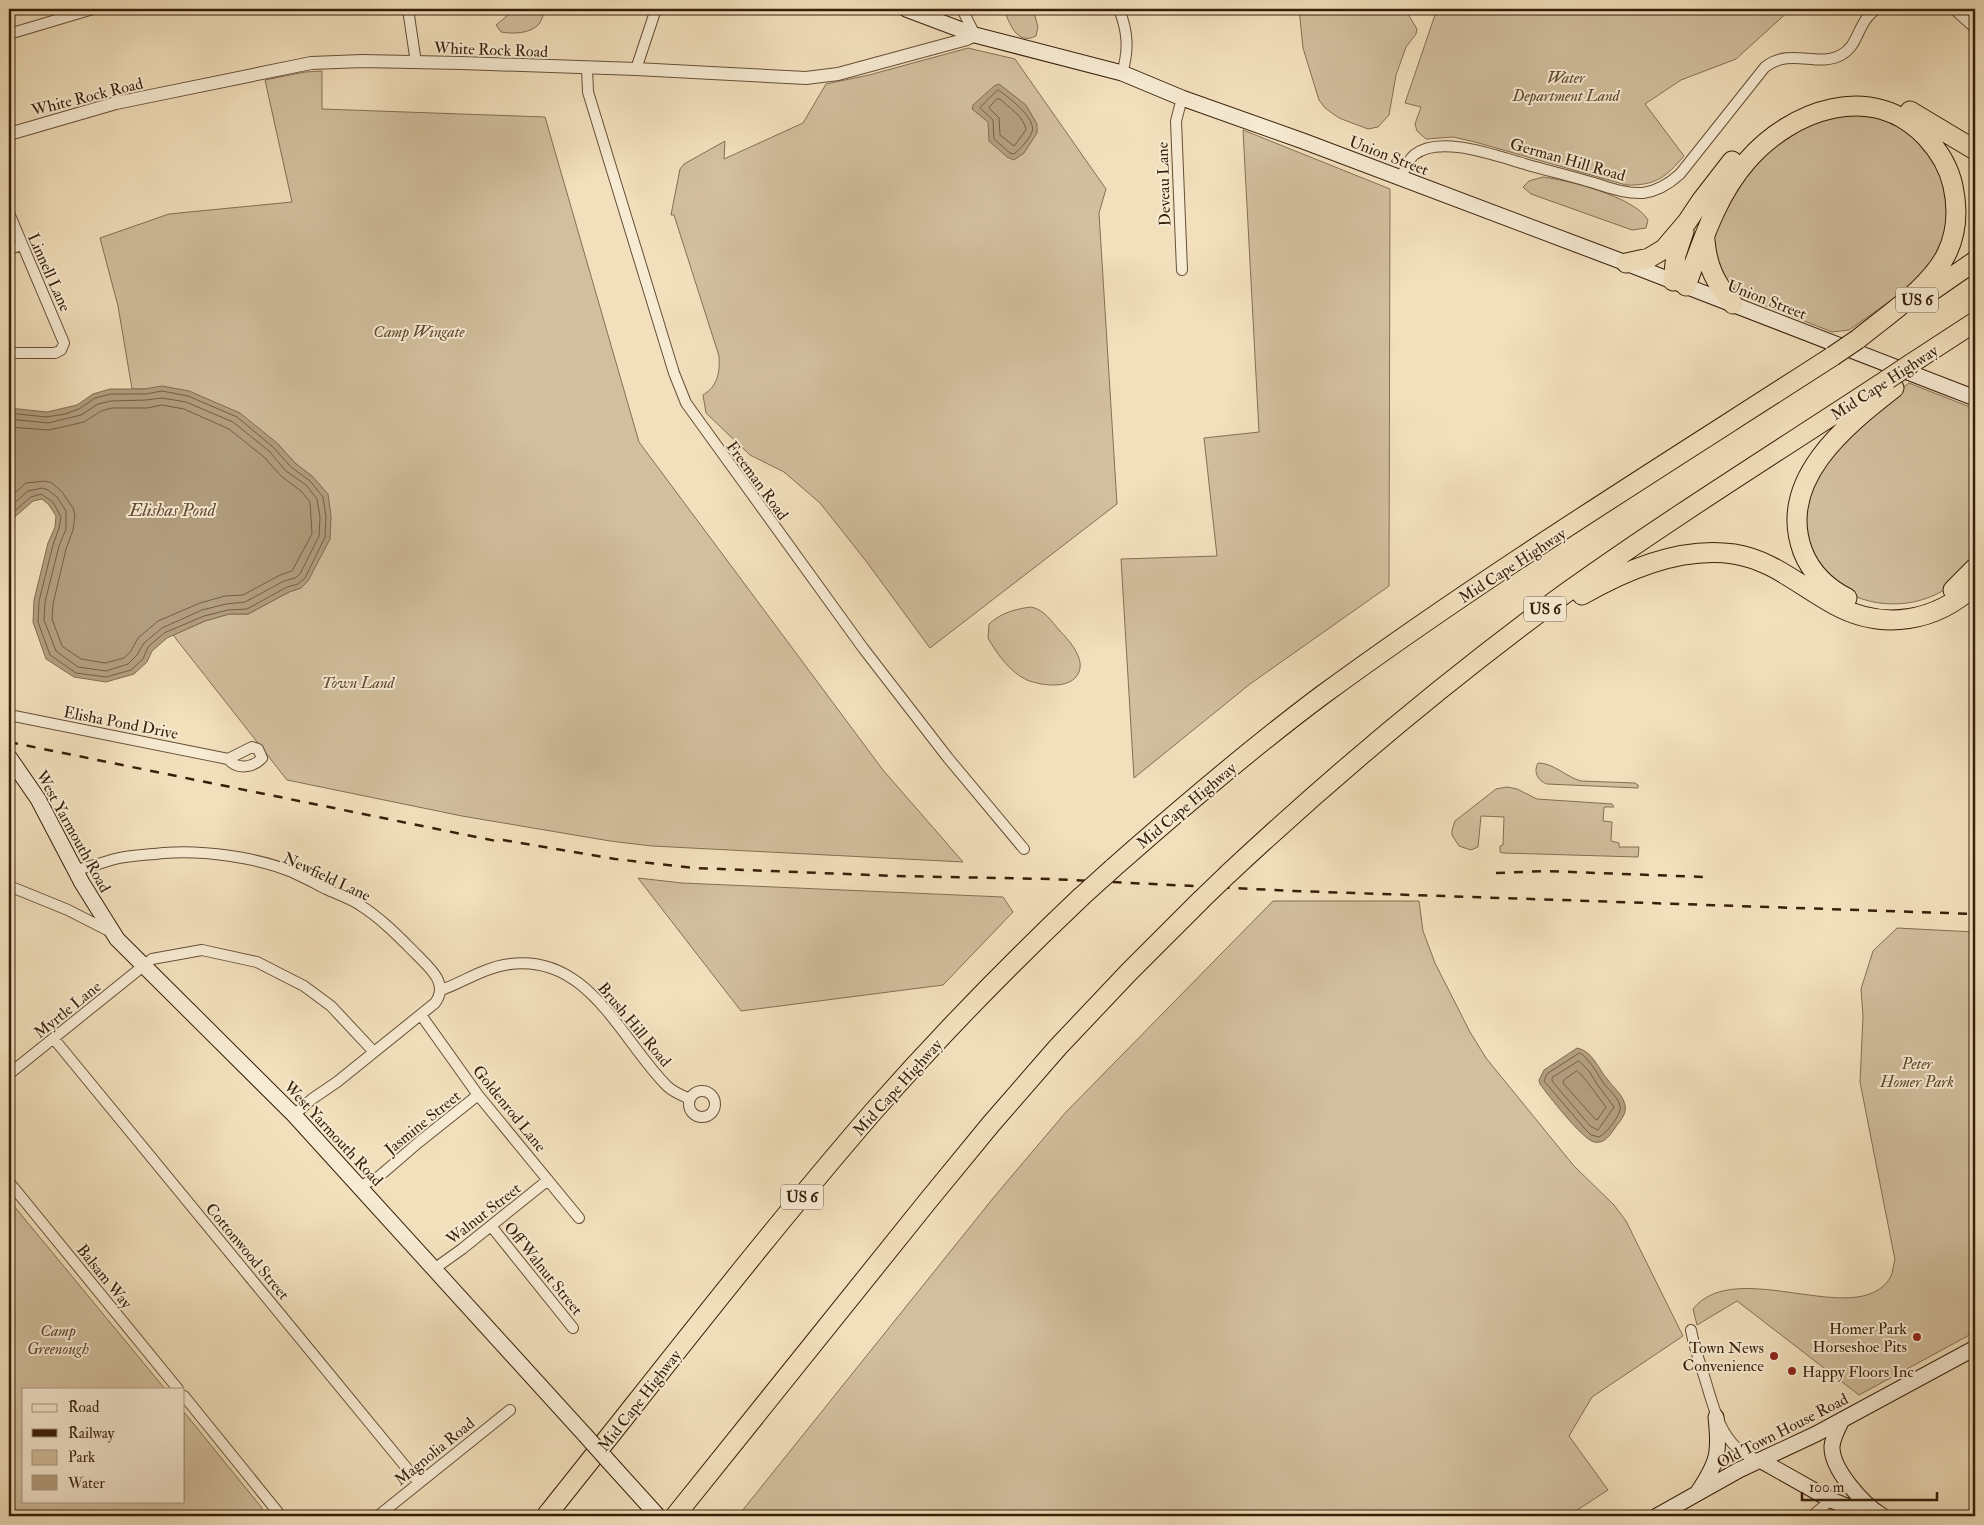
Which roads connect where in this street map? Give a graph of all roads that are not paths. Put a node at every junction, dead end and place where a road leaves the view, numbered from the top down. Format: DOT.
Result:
graph roads {
  1 [pos="94,9"];
  2 [pos="408,9"];
  3 [pos="656,9"];
  4 [pos="906,9"];
  5 [pos="962,9"];
  6 [pos="1119,9"];
  7 [pos="1876,9"];
  8 [pos="1954,9"];
  9 [pos="1975,28"];
  10 [pos="9,34"];
  11 [pos="975,35"];
  12 [pos="416,63"];
  13 [pos="587,68"];
  14 [pos="636,69"];
  15 [pos="1122,73"];
  16 [pos="1182,98"];
  17 [pos="9,134"];
  18 [pos="1975,150"];
  19 [pos="1400,178"];
  20 [pos="9,213"];
  21 [pos="1687,222"];
  22 [pos="1705,237"];
  23 [pos="22,246"];
  24 [pos="9,249"];
  25 [pos="1975,262"];
  26 [pos="1626,263"];
  27 [pos="1182,270"];
  28 [pos="1680,284"];
  29 [pos="1733,304"];
  30 [pos="1974,322"];
  31 [pos="1856,345"];
  32 [pos="9,354"];
  33 [pos="1894,381"];
  34 [pos="1975,398"];
  35 [pos="1975,568"];
  36 [pos="1975,585"];
  37 [pos="1524,625"];
  38 [pos="9,715"];
  39 [pos="9,757"];
  40 [pos="228,759"];
  41 [pos="1024,849"];
  42 [pos="75,870"];
  43 [pos="9,886"];
  44 [pos="114,934"];
  45 [pos="144,966"];
  46 [pos="441,990"];
  47 [pos="420,1016"];
  48 [pos="54,1039"];
  49 [pos="374,1052"];
  50 [pos="9,1074"];
  51 [pos="478,1095"];
  52 [pos="690,1100"];
  53 [pos="294,1115"];
  54 [pos="548,1180"];
  55 [pos="9,1182"];
  56 [pos="359,1186"];
  57 [pos="579,1218"];
  58 [pos="491,1226"];
  59 [pos="434,1269"];
  60 [pos="573,1328"];
  61 [pos="1691,1330"];
  62 [pos="1975,1348"];
  63 [pos="177,1388"];
  64 [pos="185,1397"];
  65 [pos="510,1410"];
  66 [pos="1716,1416"];
  67 [pos="1842,1420"];
  68 [pos="1760,1460"];
  69 [pos="419,1483"];
  70 [pos="1696,1494"];
  71 [pos="1831,1500"];
  72 [pos="656,1513"];
  73 [pos="281,1516"];
  74 [pos="378,1516"];
  75 [pos="546,1516"];
  76 [pos="675,1516"];
  77 [pos="1657,1516"];
  78 [pos="1812,1516"];
  79 [pos="1872,1516"];
  80 [pos="1882,1516"];
  1 -- 10 [label="street"];
  2 -- 12 [label="street"];
  3 -- 14 [label="street"];
  4 -- 11 [label="main road, Union Street"];
  5 -- 11 [label="street"];
  6 -- 15 [label="street"];
  7 -- 19 [label="street, German Hill Road"];
  8 -- 9 [label="street"];
  11 -- 14 [label="street, White Rock Road"];
  11 -- 15 [label="main road, Union Street"];
  12 -- 13 [label="street, White Rock Road"];
  12 -- 17 [label="street, White Rock Road"];
  13 -- 14 [label="street, White Rock Road"];
  13 -- 41 [label="street, Freeman Road"];
  15 -- 16 [label="main road, Union Street"];
  16 -- 19 [label="main road, Union Street"];
  16 -- 27 [label="street, Deveau Lane"];
  18 -- 21 [label="highway"];
  19 -- 26 [label="main road, Union Street"];
  20 -- 23 [label="street, Linnell Lane"];
  21 -- 26 [label="highway"];
  21 -- 28 [label="highway"];
  22 -- 28 [label="highway"];
  22 -- 29 [label="highway"];
  22 -- 31 [label="highway"];
  23 -- 24 [label="street"];
  23 -- 32 [label="street, Linnell Lane"];
  25 -- 31 [label="highway, Mid Cape Highway / US 6"];
  26 -- 28 [label="main road, Union Street"];
  28 -- 29 [label="main road, Union Street"];
  29 -- 31 [label="main road, Union Street"];
  30 -- 33 [label="highway, Mid Cape Highway / US 6, bridge"];
  31 -- 34 [label="main road, Union Street"];
  31 -- 75 [label="highway, Mid Cape Highway / US 6, bridge"];
  33 -- 35 [label="highway"];
  33 -- 37 [label="highway, Mid Cape Highway / US 6"];
  36 -- 37 [label="highway"];
  37 -- 76 [label="highway, Mid Cape Highway / US 6, bridge"];
  38 -- 40 [label="street, Elisha Pond Drive"];
  39 -- 42 [label="main road, West Yarmouth Road"];
  42 -- 44 [label="main road, West Yarmouth Road"];
  42 -- 46 [label="street, Newfield Lane"];
  43 -- 44 [label="street"];
  44 -- 45 [label="main road, West Yarmouth Road"];
  45 -- 48 [label="street, Myrtle Lane"];
  45 -- 49 [label="street, Myrtle Lane"];
  45 -- 53 [label="main road, West Yarmouth Road"];
  46 -- 47 [label="street"];
  46 -- 52 [label="street, Brush Hill Road"];
  47 -- 49 [label="street"];
  47 -- 51 [label="street, Goldenrod Lane"];
  48 -- 50 [label="street, Myrtle Lane"];
  48 -- 69 [label="street, Cottonwood Street"];
  49 -- 53 [label="street"];
  51 -- 54 [label="street, Goldenrod Lane"];
  51 -- 56 [label="street, Jasmine Street"];
  53 -- 56 [label="main road, West Yarmouth Road"];
  54 -- 57 [label="street, Goldenrod Lane"];
  54 -- 58 [label="street, Walnut Street"];
  55 -- 63 [label="street, Balsam Way"];
  56 -- 59 [label="main road, West Yarmouth Road"];
  58 -- 59 [label="street, Walnut Street"];
  58 -- 60 [label="street, Off Walnut Street"];
  59 -- 72 [label="main road, West Yarmouth Road, bridge"];
  61 -- 66 [label="street"];
  62 -- 67 [label="main road, Old Town House Road"];
  64 -- 73 [label="street"];
  65 -- 69 [label="street, Magnolia Road"];
  66 -- 68 [label="street"];
  66 -- 70 [label="main road"];
  67 -- 68 [label="main road, Old Town House Road"];
  67 -- 80 [label="main road"];
  68 -- 70 [label="main road, Old Town House Road"];
  68 -- 71 [label="main road"];
  69 -- 74 [label="street, Magnolia Road"];
  70 -- 77 [label="main road, Old Town House Road"];
  71 -- 78 [label="street"];
  71 -- 79 [label="main road"];
}
